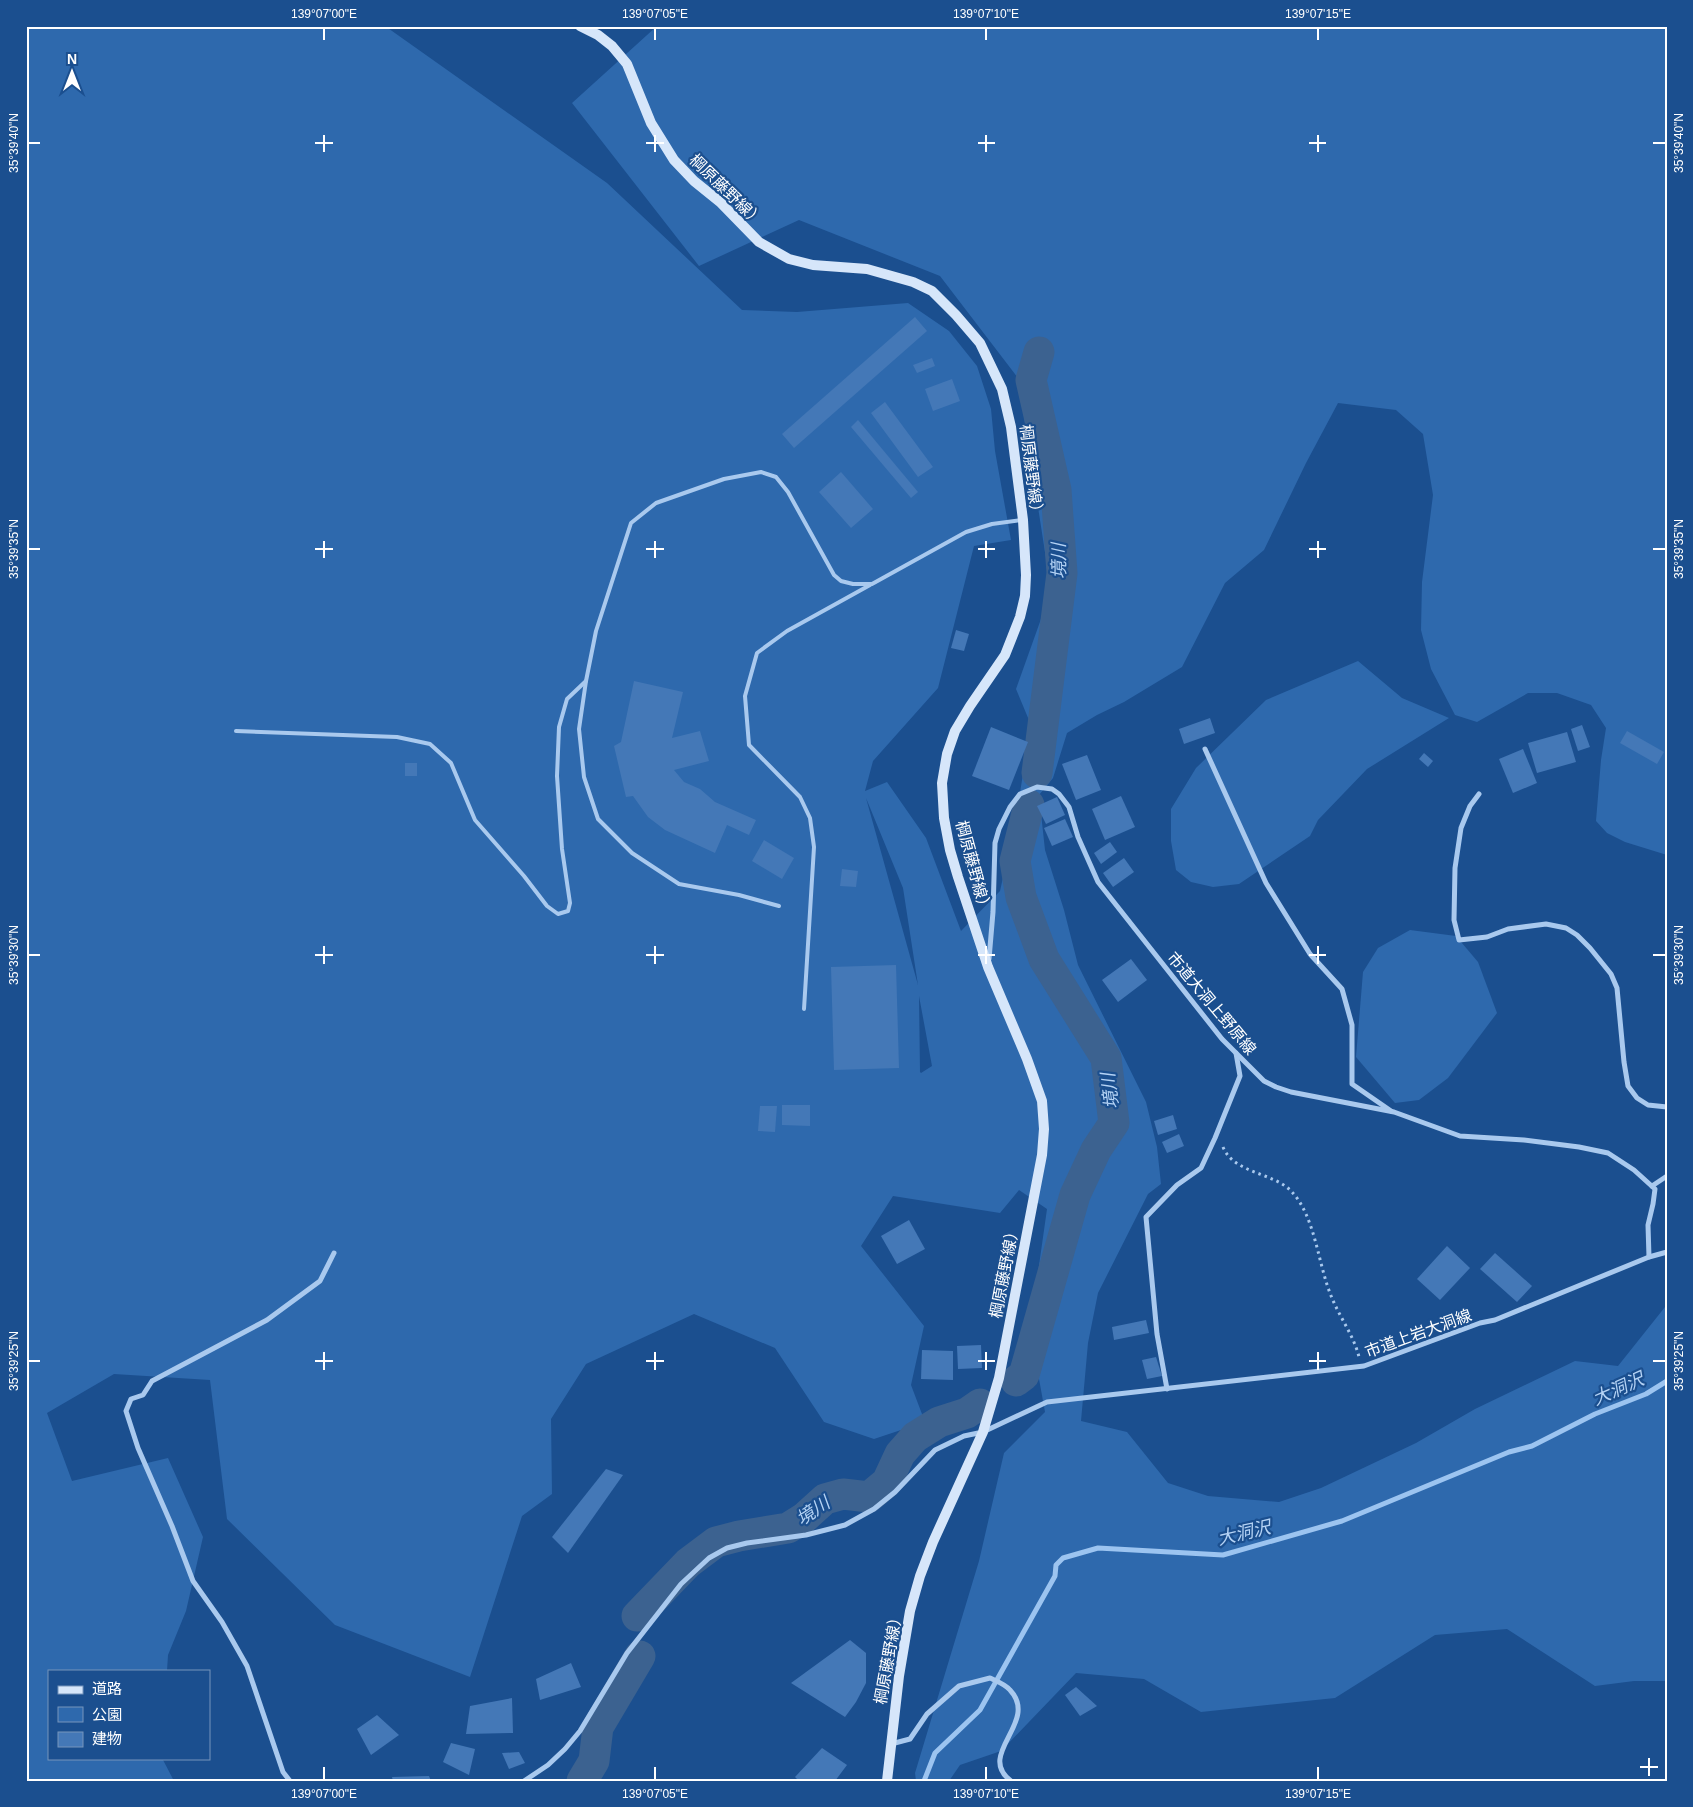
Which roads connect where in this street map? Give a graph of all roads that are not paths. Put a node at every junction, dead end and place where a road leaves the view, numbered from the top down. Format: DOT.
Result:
graph roads {
  1 [pos="580,26"];
  2 [pos="1023,520"];
  3 [pos="872,584"];
  4 [pos="586,681"];
  5 [pos="236,731"];
  6 [pos="1205,749"];
  7 [pos="1479,794"];
  8 [pos="779,906"];
  9 [pos="988,967"];
  10 [pos="804,1009"];
  11 [pos="1236,1053"];
  12 [pos="1667,1107"];
  13 [pos="1394,1112"];
  14 [pos="1667,1176"];
  15 [pos="1652,1186"];
  16 [pos="1667,1252"];
  17 [pos="334,1253"];
  18 [pos="1650,1257"];
  19 [pos="1166,1389"];
  20 [pos="983,1432"];
  21 [pos="890,1744"];
  22 [pos="290,1781"];
  23 [pos="524,1781"];
  24 [pos="887,1781"];
  25 [pos="1011,1781"];
  1 -- 2 [label="main road, 棡原藤野線）"];
  2 -- 3 [label="lane"];
  2 -- 9 [label="main road, 棡原藤野線）"];
  3 -- 4 [label="lane"];
  3 -- 10 [label="lane"];
  4 -- 5 [label="lane"];
  4 -- 8 [label="lane"];
  6 -- 13 [label="street"];
  7 -- 12 [label="street"];
  9 -- 11 [label="street, 市道大洞上野原線"];
  9 -- 20 [label="main road, 棡原藤野線）"];
  11 -- 13 [label="street, 市道大洞上野原線"];
  11 -- 19 [label="street"];
  13 -- 15 [label="street, 市道大洞上野原線"];
  14 -- 15 [label="street"];
  15 -- 18 [label="street"];
  16 -- 18 [label="street, 市道上岩大洞線"];
  17 -- 22 [label="street"];
  18 -- 19 [label="street, 市道上岩大洞線"];
  19 -- 20 [label="street, 市道上岩大洞線"];
  20 -- 21 [label="main road, 棡原藤野線）"];
  20 -- 23 [label="street, 市道上岩大洞線"];
  21 -- 24 [label="main road, 棡原藤野線）"];
  21 -- 25 [label="street"];
}
